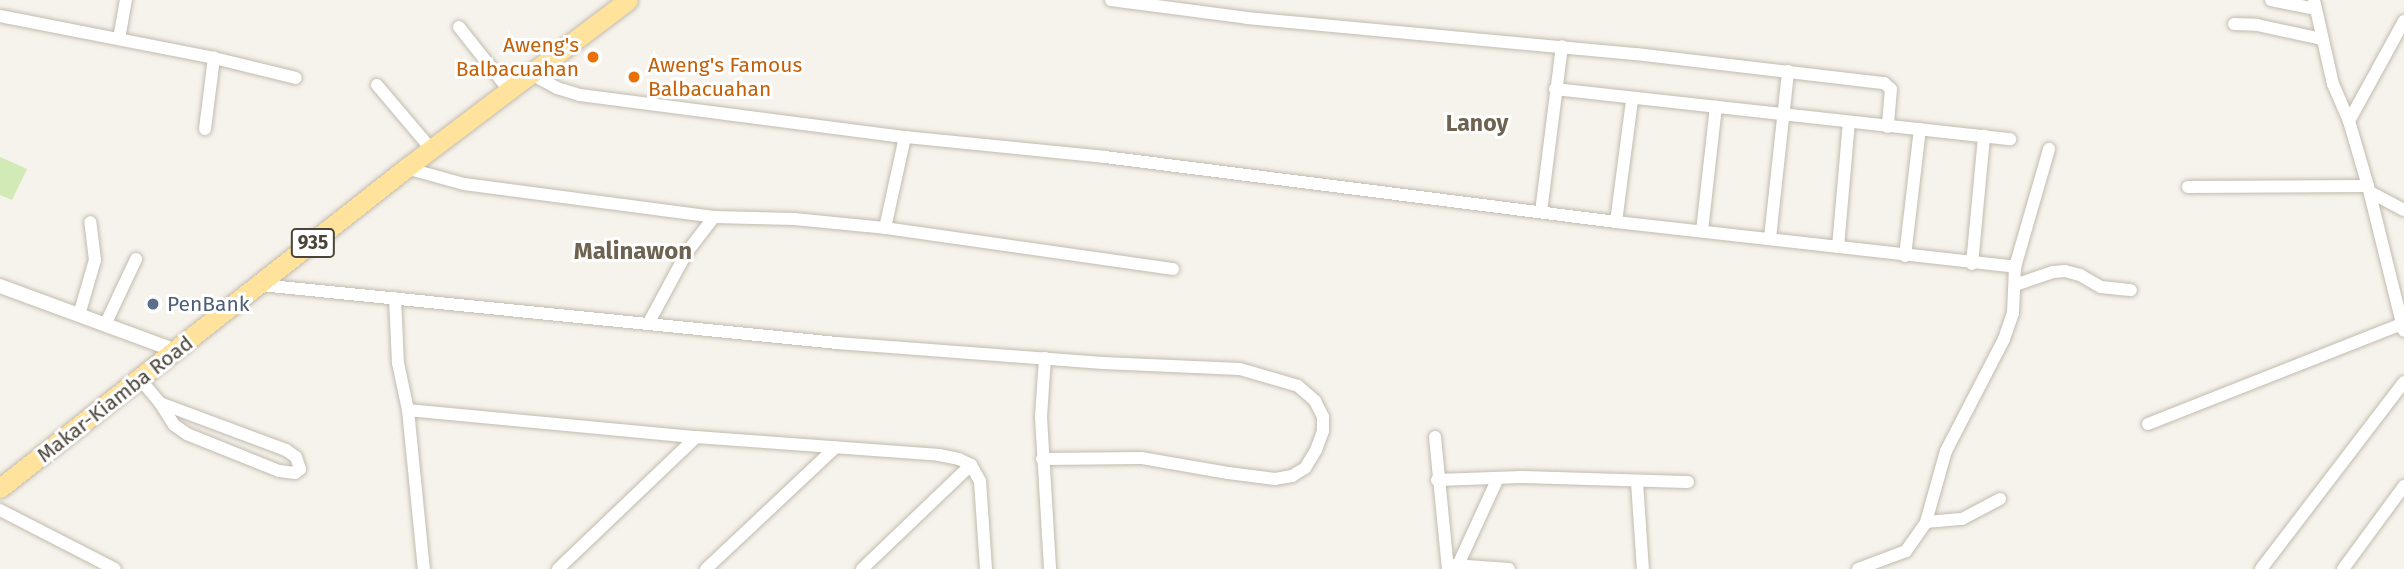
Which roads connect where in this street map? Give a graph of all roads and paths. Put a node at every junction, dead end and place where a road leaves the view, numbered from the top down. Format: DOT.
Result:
graph roads {
  1 [pos="126,0"];
  2 [pos="628,0"];
  3 [pos="1111,0"];
  4 [pos="2272,0"];
  5 [pos="2315,5"];
  6 [pos="0,16"];
  7 [pos="2404,21"];
  8 [pos="2234,24"];
  9 [pos="459,27"];
  10 [pos="120,38"];
  11 [pos="2322,39"];
  12 [pos="1562,46"];
  13 [pos="214,58"];
  14 [pos="1788,71"];
  15 [pos="531,74"];
  16 [pos="296,78"];
  17 [pos="377,85"];
  18 [pos="1555,89"];
  19 [pos="509,90"];
  20 [pos="1632,100"];
  21 [pos="1716,107"];
  22 [pos="1783,114"];
  23 [pos="2349,121"];
  24 [pos="1849,122"];
  25 [pos="1888,127"];
  26 [pos="205,129"];
  27 [pos="1920,129"];
  28 [pos="1984,136"];
  29 [pos="905,137"];
  30 [pos="2010,139"];
  31 [pos="431,149"];
  32 [pos="2049,149"];
  33 [pos="406,168"];
  34 [pos="2188,187"];
  35 [pos="2369,189"];
  36 [pos="2404,210"];
  37 [pos="1541,212"];
  38 [pos="714,217"];
  39 [pos="90,222"];
  40 [pos="1616,222"];
  41 [pos="885,228"];
  42 [pos="1702,231"];
  43 [pos="1770,238"];
  44 [pos="1838,247"];
  45 [pos="1905,256"];
  46 [pos="136,259"];
  47 [pos="1972,264"];
  48 [pos="2015,267"];
  49 [pos="1173,269"];
  50 [pos="260,285"];
  51 [pos="2015,285"];
  52 [pos="0,286"];
  53 [pos="2131,290"];
  54 [pos="395,298"];
  55 [pos="79,315"];
  56 [pos="648,324"];
  57 [pos="105,325"];
  58 [pos="2403,328"];
  59 [pos="177,351"];
  60 [pos="1045,358"];
  61 [pos="140,379"];
  62 [pos="2404,382"];
  63 [pos="160,403"];
  64 [pos="408,410"];
  65 [pos="2148,424"];
  66 [pos="696,437"];
  67 [pos="1435,437"];
  68 [pos="836,447"];
  69 [pos="1042,459"];
  70 [pos="971,465"];
  71 [pos="1498,478"];
  72 [pos="1437,480"];
  73 [pos="1637,482"];
  74 [pos="1688,482"];
  75 [pos="2404,486"];
  76 [pos="0,488"];
  77 [pos="2000,499"];
  78 [pos="0,510"];
  79 [pos="1926,522"];
  80 [pos="1451,566"];
  81 [pos="116,569"];
  82 [pos="424,569"];
  83 [pos="558,569"];
  84 [pos="706,569"];
  85 [pos="862,569"];
  86 [pos="986,569"];
  87 [pos="1050,569"];
  88 [pos="1508,569"];
  89 [pos="1643,569"];
  90 [pos="1858,569"];
  91 [pos="2261,569"];
  92 [pos="2343,569"];
  1 -- 10 [label="street"];
  2 -- 15 [label="main road, Makar-Kiamba Road / 935"];
  3 -- 12 [label="street"];
  4 -- 5 [label="street"];
  5 -- 11 [label="street"];
  6 -- 10 [label="street"];
  7 -- 23 [label="street"];
  8 -- 11 [label="street"];
  9 -- 19 [label="street"];
  10 -- 13 [label="street"];
  11 -- 23 [label="street"];
  12 -- 14 [label="street"];
  12 -- 18 [label="street"];
  13 -- 16 [label="street"];
  13 -- 26 [label="street"];
  14 -- 22 [label="street"];
  14 -- 25 [label="street"];
  15 -- 19 [label="main road, Makar-Kiamba Road / 935"];
  15 -- 29 [label="street"];
  17 -- 31 [label="street"];
  18 -- 20 [label="street"];
  18 -- 37 [label="street"];
  19 -- 31 [label="main road, Makar-Kiamba Road / 935"];
  20 -- 21 [label="street"];
  20 -- 40 [label="street"];
  21 -- 22 [label="street"];
  21 -- 42 [label="street"];
  22 -- 24 [label="street"];
  22 -- 43 [label="street"];
  23 -- 35 [label="street"];
  24 -- 25 [label="street"];
  24 -- 44 [label="street"];
  25 -- 27 [label="street"];
  27 -- 28 [label="street"];
  27 -- 45 [label="street"];
  28 -- 30 [label="street"];
  28 -- 47 [label="street"];
  29 -- 37 [label="street"];
  29 -- 41 [label="street"];
  31 -- 33 [label="main road, Makar-Kiamba Road / 935"];
  32 -- 48 [label="street"];
  33 -- 38 [label="street"];
  33 -- 50 [label="main road, Makar-Kiamba Road / 935"];
  34 -- 35 [label="street"];
  35 -- 36 [label="street"];
  35 -- 58 [label="street"];
  37 -- 40 [label="street"];
  38 -- 41 [label="street"];
  38 -- 56 [label="street"];
  39 -- 55 [label="street"];
  40 -- 42 [label="street"];
  41 -- 49 [label="street"];
  42 -- 43 [label="street"];
  43 -- 44 [label="street"];
  44 -- 45 [label="street"];
  45 -- 47 [label="street"];
  46 -- 57 [label="street"];
  47 -- 48 [label="street"];
  48 -- 51 [label="street"];
  50 -- 54 [label="street"];
  50 -- 59 [label="main road, Makar-Kiamba Road / 935"];
  51 -- 53 [label="street"];
  51 -- 79 [label="street"];
  52 -- 55 [label="street"];
  54 -- 56 [label="street"];
  54 -- 64 [label="street"];
  55 -- 57 [label="street"];
  56 -- 60 [label="street"];
  57 -- 59 [label="street"];
  58 -- 65 [label="street"];
  59 -- 61 [label="main road, Makar-Kiamba Road / 935"];
  60 -- 69 [label="street"];
  60 -- 69 [label="street"];
  61 -- 63 [label="street"];
  61 -- 76 [label="main road, Makar-Kiamba Road / 935"];
  62 -- 91 [label="street"];
  63 -- 63 [label="street"];
  64 -- 66 [label="street"];
  64 -- 82 [label="street"];
  66 -- 68 [label="street"];
  66 -- 83 [label="street"];
  67 -- 72 [label="street"];
  68 -- 70 [label="street"];
  68 -- 84 [label="street"];
  69 -- 87 [label="street"];
  70 -- 85 [label="street"];
  70 -- 86 [label="street"];
  71 -- 72 [label="street"];
  71 -- 73 [label="street"];
  71 -- 80 [label="street"];
  72 -- 80 [label="street"];
  73 -- 74 [label="street"];
  73 -- 89 [label="street"];
  75 -- 92 [label="street"];
  77 -- 79 [label="street"];
  78 -- 81 [label="street"];
  79 -- 90 [label="street"];
  80 -- 88 [label="street"];
}
